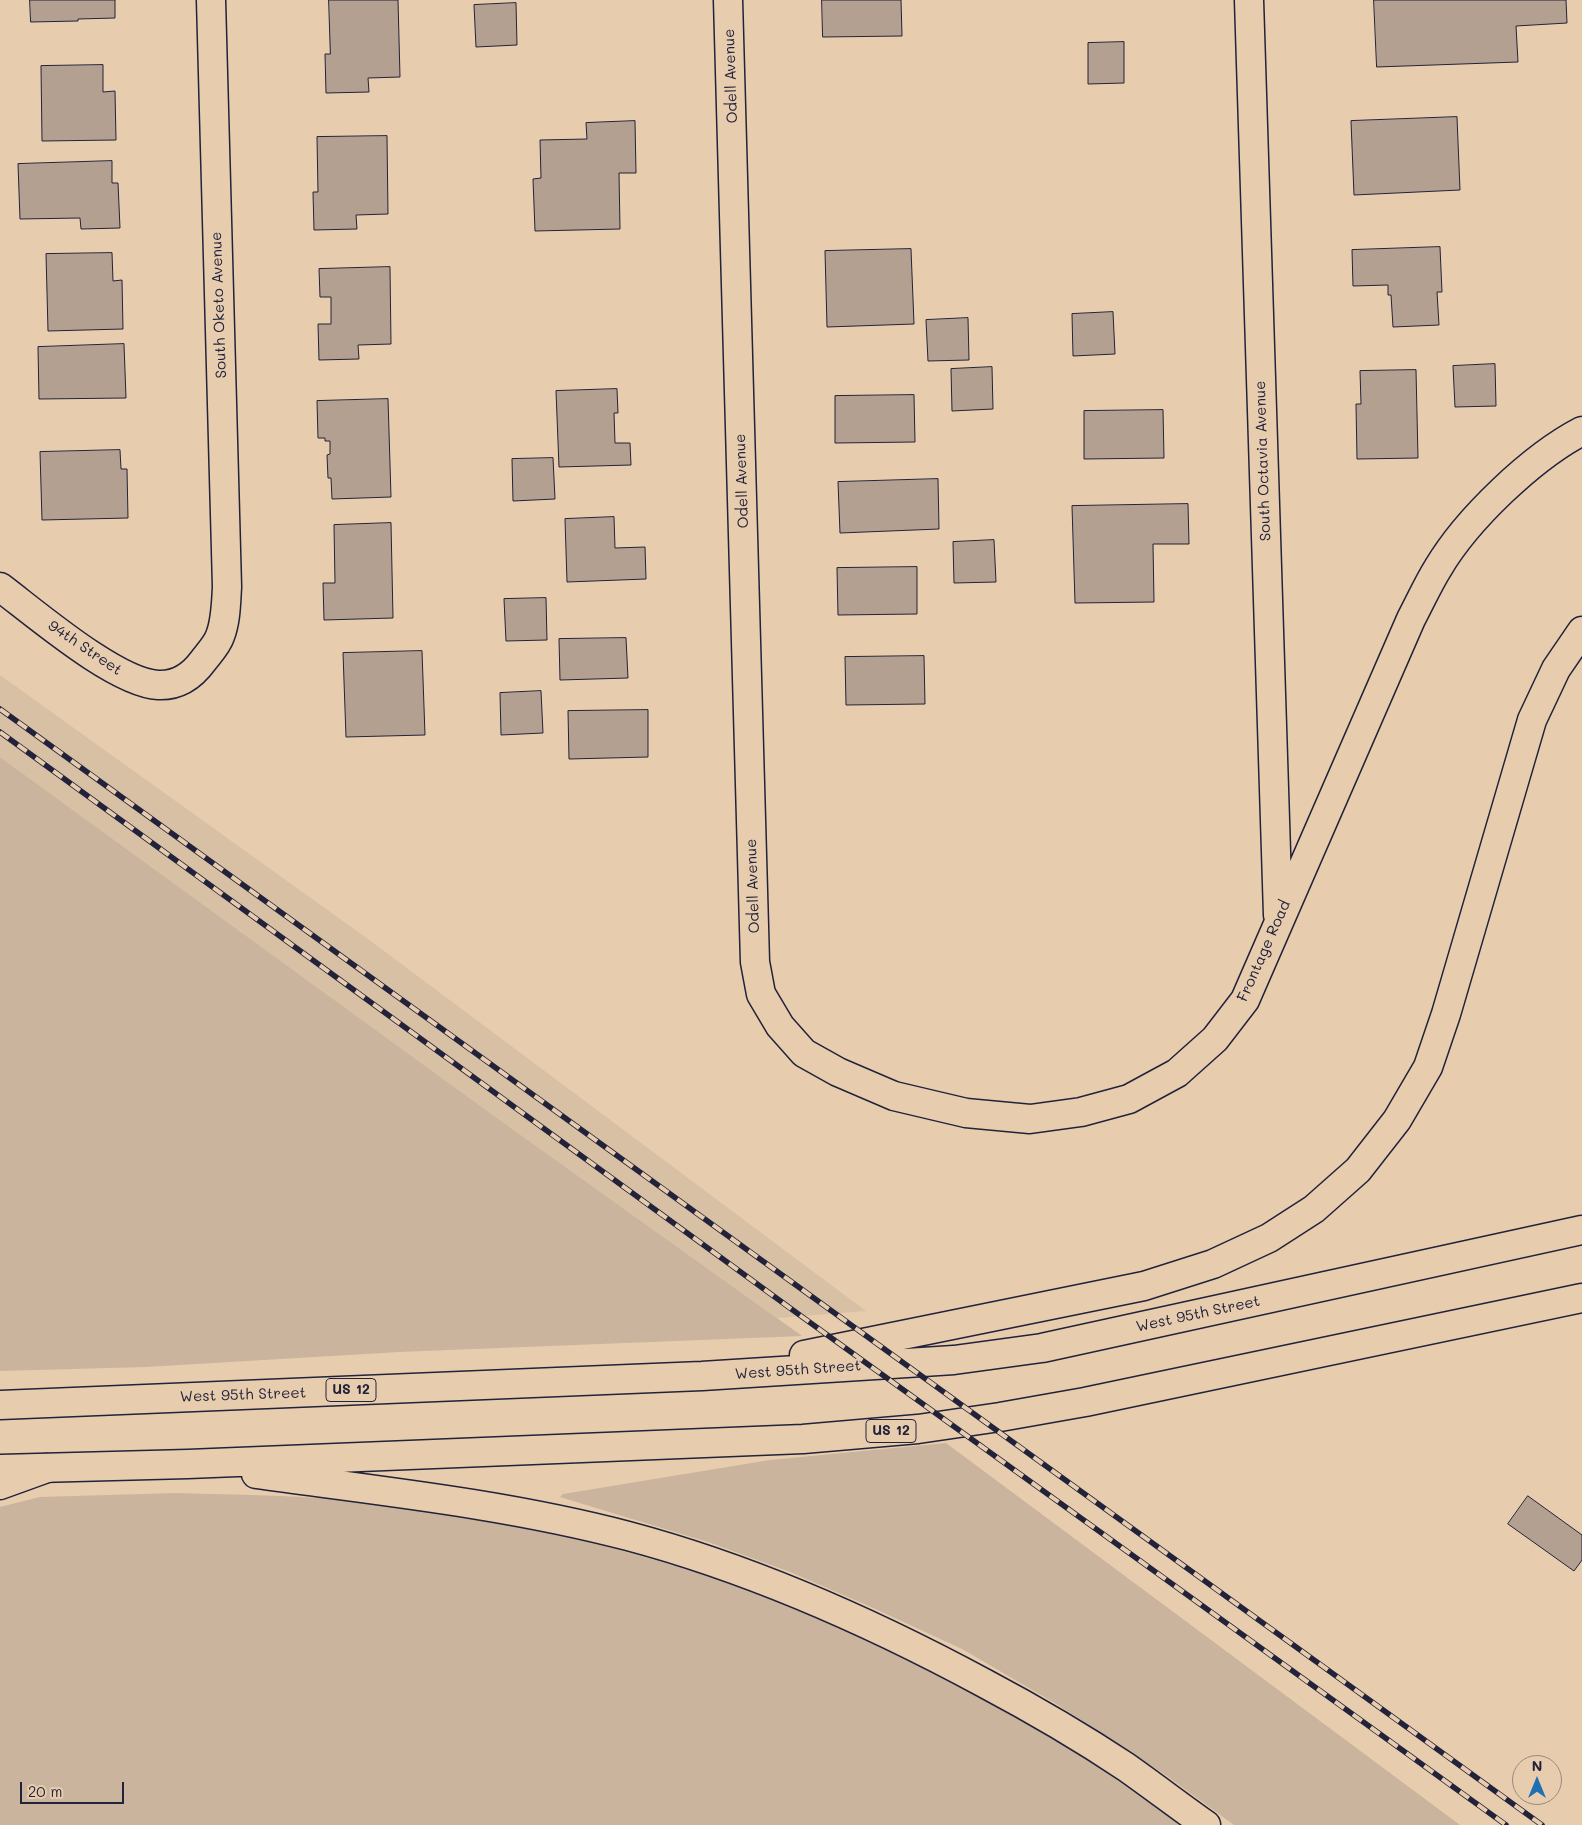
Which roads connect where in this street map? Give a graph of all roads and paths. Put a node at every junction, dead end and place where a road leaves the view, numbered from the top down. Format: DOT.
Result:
graph roads {
  1 [pos="211,0"];
  2 [pos="728,0"];
  3 [pos="1249,0"];
  4 [pos="1582,431"];
  5 [pos="0,587"];
  6 [pos="226,610"];
  7 [pos="1582,631"];
  8 [pos="1278,922"];
  9 [pos="755,962"];
  10 [pos="1582,1230"];
  11 [pos="1582,1298"];
  12 [pos="702,1376"];
  13 [pos="0,1405"];
  14 [pos="188,1464"];
  15 [pos="47,1468"];
  16 [pos="0,1469"];
  17 [pos="0,1485"];
  18 [pos="1206,1825"];
  1 -- 6 [label="main road, South Oketo Avenue"];
  2 -- 9 [label="main road, Odell Avenue"];
  3 -- 8 [label="main road, South Octavia Avenue"];
  4 -- 8 [label="main road, Frontage Road"];
  5 -- 6 [label="main road, 94th Street"];
  7 -- 12 [label="main road"];
  8 -- 9 [label="main road, Frontage Road"];
  10 -- 12 [label="main road, West 95th Street / US 12"];
  11 -- 14 [label="main road, US 12"];
  12 -- 13 [label="main road, West 95th Street / US 12"];
  14 -- 15 [label="main road, US 12"];
  14 -- 18 [label="main road"];
  15 -- 16 [label="main road, US 12"];
  15 -- 17 [label="main road"];
}
